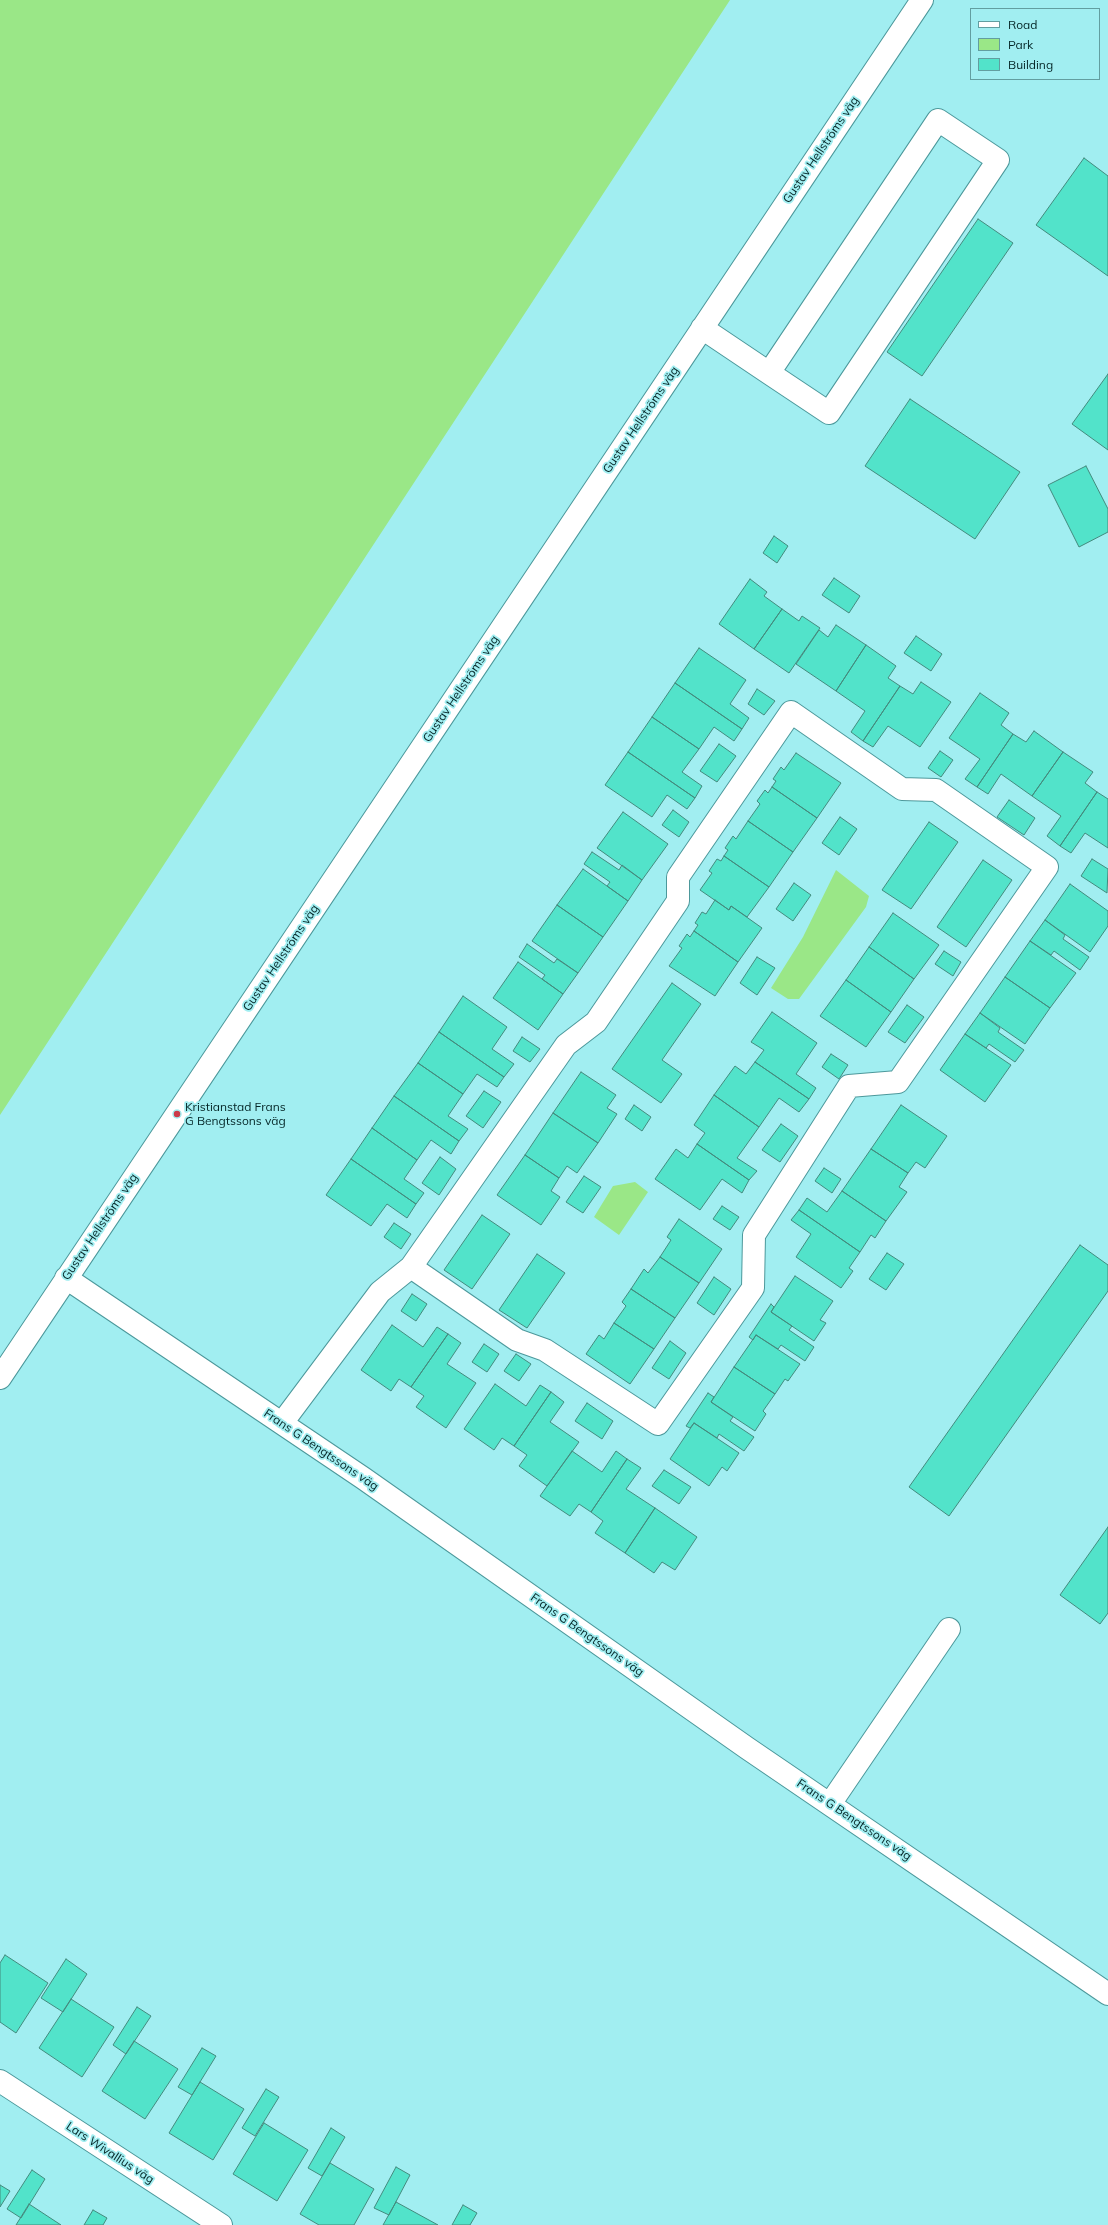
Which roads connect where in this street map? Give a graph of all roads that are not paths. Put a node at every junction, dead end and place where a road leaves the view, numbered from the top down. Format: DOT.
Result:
graph roads {
  1 [pos="922,0"];
  2 [pos="702,328"];
  3 [pos="769,372"];
  4 [pos="410,1267"];
  5 [pos="66,1278"];
  6 [pos="0,1378"];
  7 [pos="282,1424"];
  8 [pos="949,1629"];
  9 [pos="830,1804"];
  10 [pos="1108,1994"];
  11 [pos="0,2081"];
  12 [pos="220,2225"];
  1 -- 2 [label="street, Gustav Hellströms väg"];
  2 -- 3 [label="street"];
  2 -- 5 [label="street, Gustav Hellströms väg"];
  3 -- 3 [label="street"];
  4 -- 4 [label="street"];
  4 -- 7 [label="street"];
  5 -- 6 [label="street, Gustav Hellströms väg"];
  5 -- 7 [label="street, Frans G Bengtssons väg"];
  7 -- 9 [label="street, Frans G Bengtssons väg"];
  8 -- 9 [label="street"];
  9 -- 10 [label="street, Frans G Bengtssons väg"];
  11 -- 12 [label="street, Lars Wivallius väg"];
}
